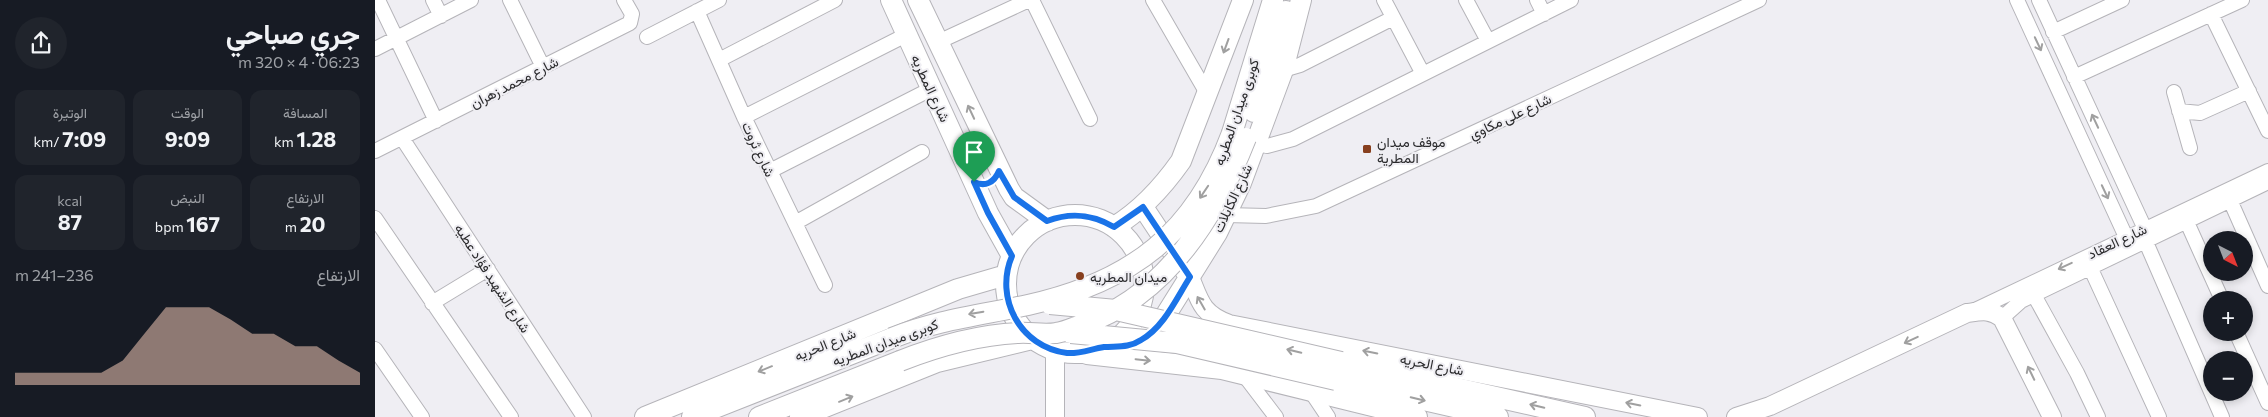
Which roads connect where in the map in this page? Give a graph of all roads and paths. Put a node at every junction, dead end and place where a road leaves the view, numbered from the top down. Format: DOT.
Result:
graph roads {
  1 [pos="378,0"];
  2 [pos="433,0"];
  3 [pos="471,0"];
  4 [pos="510,0"];
  5 [pos="624,0"];
  6 [pos="719,0"];
  7 [pos="835,0"];
  8 [pos="891,0"];
  9 [pos="919,0"];
  10 [pos="1031,0"];
  11 [pos="1153,0"];
  12 [pos="1243,0"];
  13 [pos="1273,0"];
  14 [pos="1289,0"];
  15 [pos="1301,0"];
  16 [pos="1384,0"];
  17 [pos="1467,0"];
  18 [pos="1537,0"];
  19 [pos="1571,0"];
  20 [pos="1759,0"];
  21 [pos="2017,0"];
  22 [pos="2039,0"];
  23 [pos="2242,0"];
  24 [pos="2112,2"];
  25 [pos="697,11"];
  26 [pos="1544,14"];
  27 [pos="2211,14"];
  28 [pos="441,16"];
  29 [pos="1393,18"];
  30 [pos="2053,32"];
  31 [pos="906,35"];
  32 [pos="647,37"];
  33 [pos="397,38"];
  34 [pos="1488,41"];
  35 [pos="938,42"];
  36 [pos="375,49"];
  37 [pos="719,60"];
  38 [pos="543,67"];
  39 [pos="1283,70"];
  40 [pos="1423,74"];
  41 [pos="2074,77"];
  42 [pos="931,89"];
  43 [pos="2249,91"];
  44 [pos="2174,92"];
  45 [pos="1208,95"];
  46 [pos="2179,111"];
  47 [pos="744,117"];
  48 [pos="1090,119"];
  49 [pos="436,121"];
  50 [pos="2268,132"];
  51 [pos="402,138"];
  52 [pos="1244,138"];
  53 [pos="2190,148"];
  54 [pos="375,151"];
  55 [pos="922,152"];
  56 [pos="999,171"];
  57 [pos="2268,171"];
  58 [pos="770,172"];
  59 [pos="974,182"];
  60 [pos="2268,182"];
  61 [pos="2230,200"];
  62 [pos="1143,207"];
  63 [pos="1226,215"];
  64 [pos="375,218"];
  65 [pos="2186,220"];
  66 [pos="1047,221"];
  67 [pos="795,223"];
  68 [pos="1114,227"];
  69 [pos="2145,234"];
  70 [pos="2126,237"];
  71 [pos="1012,256"];
  72 [pos="2090,267"];
  73 [pos="488,270"];
  74 [pos="1006,275"];
  75 [pos="1190,277"];
  76 [pos="825,285"];
  77 [pos="2268,286"];
  78 [pos="2218,291"];
  79 [pos="2033,295"];
  80 [pos="432,303"];
  81 [pos="1029,304"];
  82 [pos="1967,313"];
  83 [pos="899,314"];
  84 [pos="2002,318"];
  85 [pos="1229,324"];
  86 [pos="1032,338"];
  87 [pos="2241,341"];
  88 [pos="1056,342"];
  89 [pos="1102,348"];
  90 [pos="375,349"];
  91 [pos="1077,353"];
  92 [pos="919,369"];
  93 [pos="1221,369"];
  94 [pos="1339,371"];
  95 [pos="1244,375"];
  96 [pos="1310,390"];
  97 [pos="2268,403"];
  98 [pos="1385,413"];
  99 [pos="422,417"];
  100 [pos="511,417"];
  101 [pos="584,417"];
  102 [pos="645,417"];
  103 [pos="692,417"];
  104 [pos="759,417"];
  105 [pos="800,417"];
  106 [pos="1055,417"];
  107 [pos="1276,417"];
  108 [pos="1328,417"];
  109 [pos="1417,417"];
  110 [pos="1498,417"];
  111 [pos="1585,417"];
  112 [pos="1697,417"];
  113 [pos="1736,417"];
  114 [pos="2052,417"];
  115 [pos="2098,417"];
  116 [pos="2159,417"];
  117 [pos="2222,417"];
  1 -- 33 [label="street"];
  2 -- 28 [label="street"];
  3 -- 28 [label="street"];
  4 -- 38 [label="street"];
  5 -- 38 [label="street, شارع محمد زهران"];
  6 -- 25 [label="street"];
  7 -- 37 [label="street"];
  8 -- 31 [label="main road, شارع المطريه"];
  9 -- 35 [label="main road, شارع المطريه"];
  10 -- 35 [label="street"];
  10 -- 48 [label="street"];
  11 -- 45 [label="street"];
  12 -- 45 [label="main road, one-way"];
  13 -- 52 [label="main road, كوبرى ميدان المطريه"];
  14 -- 52 [label="main road, كوبرى ميدان المطريه"];
  15 -- 39 [label="main road, شارع الكابلات"];
  16 -- 29 [label="street"];
  17 -- 34 [label="street"];
  18 -- 26 [label="street"];
  19 -- 26 [label="street"];
  20 -- 63 [label="street, شارع على مكاوي"];
  21 -- 70 [label="street, one-way"];
  22 -- 30 [label="street"];
  23 -- 27 [label="street"];
  24 -- 30 [label="street"];
  25 -- 32 [label="street"];
  25 -- 37 [label="street, شارع ثروت"];
  26 -- 34 [label="street"];
  27 -- 41 [label="street"];
  27 -- 43 [label="street"];
  28 -- 33 [label="street"];
  29 -- 39 [label="street"];
  29 -- 40 [label="street"];
  30 -- 41 [label="street"];
  31 -- 42 [label="main road, شارع المطريه"];
  31 -- 47 [label="street"];
  33 -- 36 [label="street"];
  33 -- 49 [label="street"];
  34 -- 40 [label="street"];
  56 -- 35 [label="main road, شارع المطريه, one-way"];
  37 -- 47 [label="street, شارع ثروت"];
  38 -- 49 [label="street, شارع محمد زهران"];
  39 -- 52 [label="main road, شارع الكابلات"];
  40 -- 52 [label="street"];
  69 -- 41 [label="street, one-way"];
  42 -- 58 [label="street"];
  42 -- 59 [label="main road, شارع المطريه"];
  43 -- 46 [label="street"];
  43 -- 50 [label="street"];
  44 -- 46 [label="street"];
  45 -- 62 [label="main road"];
  46 -- 53 [label="street"];
  47 -- 58 [label="street, شارع ثروت"];
  49 -- 51 [label="street, شارع محمد زهران"];
  51 -- 54 [label="street, شارع محمد زهران"];
  51 -- 73 [label="street, شارع الشهيد فؤاد عطيه"];
  52 -- 63 [label="main road, شارع الكابلات"];
  52 -- 81 [label="main road, كوبرى ميدان المطريه, one-way, bridge"];
  52 -- 88 [label="main road, كوبرى ميدان المطريه, bridge"];
  55 -- 67 [label="street"];
  56 -- 59 [label="main road"];
  56 -- 66 [label="main road, شارع المطريه"];
  57 -- 69 [label="street, شارع العقاد"];
  58 -- 67 [label="street, شارع ثروت"];
  59 -- 71 [label="main road, شارع المطريه"];
  60 -- 61 [label="street, شارع العقاد"];
  61 -- 65 [label="street, شارع العقاد"];
  61 -- 77 [label="street"];
  62 -- 68 [label="main road"];
  62 -- 75 [label="main road"];
  63 -- 75 [label="main road, شارع الكابلات"];
  64 -- 80 [label="street"];
  65 -- 69 [label="street, شارع العقاد"];
  65 -- 78 [label="street"];
  66 -- 68 [label="main road"];
  66 -- 71 [label="main road"];
  67 -- 76 [label="street, شارع ثروت"];
  68 -- 89 [label="main road"];
  69 -- 70 [label="street, شارع العقاد"];
  69 -- 72 [label="street, شارع العقاد"];
  69 -- 117 [label="street"];
  70 -- 82 [label="street, شارع العقاد, one-way"];
  71 -- 74 [label="main road"];
  72 -- 79 [label="street, شارع العقاد"];
  72 -- 116 [label="street"];
  73 -- 80 [label="street"];
  73 -- 101 [label="street, شارع الشهيد فؤاد عطيه"];
  74 -- 83 [label="main road, شارع الحريه"];
  74 -- 86 [label="main road"];
  85 -- 75 [label="street, شارع الحريه, one-way"];
  75 -- 89 [label="main road, شارع الكابلات"];
  79 -- 84 [label="street, شارع العقاد"];
  79 -- 115 [label="street"];
  80 -- 100 [label="street"];
  94 -- 81 [label="main road, one-way, bridge"];
  81 -- 103 [label="main road, كوبرى ميدان المطريه, one-way, bridge"];
  82 -- 84 [label="street"];
  82 -- 113 [label="street, one-way"];
  83 -- 92 [label="main road"];
  83 -- 102 [label="main road, شارع الحريه, one-way"];
  114 -- 84 [label="street, one-way"];
  85 -- 93 [label="main road"];
  112 -- 85 [label="street, شارع الحريه, one-way"];
  86 -- 88 [label="main road"];
  86 -- 92 [label="main road"];
  87 -- 97 [label="street"];
  88 -- 91 [label="main road"];
  88 -- 94 [label="main road, bridge"];
  88 -- 104 [label="main road, كوبرى ميدان المطريه, bridge"];
  88 -- 106 [label="street"];
  89 -- 91 [label="main road"];
  90 -- 99 [label="street"];
  91 -- 93 [label="main road, one-way"];
  105 -- 92 [label="main road, one-way"];
  93 -- 95 [label="main road"];
  94 -- 110 [label="main road, one-way"];
  111 -- 94 [label="main road, one-way"];
  95 -- 96 [label="main road"];
  95 -- 107 [label="street"];
  96 -- 98 [label="main road"];
  96 -- 108 [label="street"];
  98 -- 109 [label="main road"];
}
